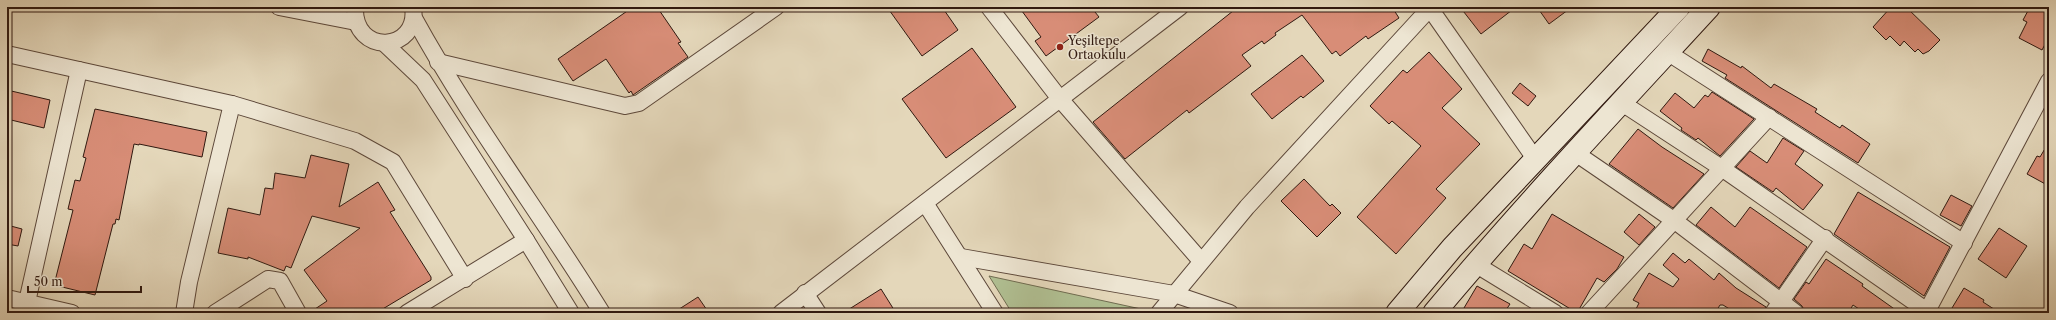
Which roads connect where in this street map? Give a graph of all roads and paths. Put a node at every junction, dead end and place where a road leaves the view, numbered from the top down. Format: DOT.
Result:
graph roads {
  1 [pos="279,7"];
  2 [pos="776,7"];
  3 [pos="989,7"];
  4 [pos="1180,7"];
  5 [pos="1679,7"];
  6 [pos="1709,7"];
  7 [pos="1429,8"];
  8 [pos="414,10"];
  9 [pos="356,15"];
  10 [pos="384,43"];
  11 [pos="1667,52"];
  12 [pos="7,54"];
  13 [pos="438,62"];
  14 [pos="80,70"];
  15 [pos="2049,80"];
  16 [pos="1060,99"];
  17 [pos="232,104"];
  18 [pos="1622,104"];
  19 [pos="1769,117"];
  20 [pos="1574,152"];
  21 [pos="1536,160"];
  22 [pos="1723,169"];
  23 [pos="925,203"];
  24 [pos="1675,221"];
  25 [pos="1825,238"];
  26 [pos="526,240"];
  27 [pos="1964,243"];
  28 [pos="961,257"];
  29 [pos="1202,261"];
  30 [pos="1475,264"];
  31 [pos="465,279"];
  32 [pos="805,293"];
  33 [pos="1174,294"];
  34 [pos="7,298"];
  35 [pos="27,302"];
  36 [pos="1776,308"];
  37 [pos="1928,312"];
  38 [pos="72,313"];
  39 [pos="184,313"];
  40 [pos="215,313"];
  41 [pos="298,313"];
  42 [pos="407,313"];
  43 [pos="571,313"];
  44 [pos="602,313"];
  45 [pos="781,313"];
  46 [pos="818,313"];
  47 [pos="995,313"];
  48 [pos="1159,313"];
  49 [pos="1230,313"];
  50 [pos="1397,313"];
  51 [pos="1434,313"];
  52 [pos="1555,313"];
  53 [pos="1589,313"];
  54 [pos="1796,313"];
  1 -- 9 [label="street"];
  2 -- 13 [label="street"];
  3 -- 16 [label="street"];
  4 -- 16 [label="street"];
  5 -- 21 [label="main road"];
  6 -- 11 [label="main road"];
  7 -- 21 [label="street"];
  7 -- 29 [label="street"];
  8 -- 10 [label="street"];
  8 -- 13 [label="street"];
  9 -- 10 [label="street"];
  10 -- 26 [label="street"];
  11 -- 18 [label="main road"];
  11 -- 19 [label="street"];
  12 -- 14 [label="street"];
  13 -- 44 [label="street"];
  14 -- 17 [label="street"];
  14 -- 35 [label="street"];
  15 -- 27 [label="street"];
  16 -- 23 [label="street"];
  16 -- 29 [label="street"];
  17 -- 31 [label="street"];
  17 -- 39 [label="street"];
  18 -- 20 [label="main road"];
  18 -- 22 [label="street"];
  19 -- 22 [label="street"];
  19 -- 27 [label="street"];
  20 -- 24 [label="street"];
  20 -- 30 [label="main road"];
  21 -- 50 [label="main road"];
  22 -- 24 [label="street"];
  22 -- 25 [label="street"];
  23 -- 28 [label="street"];
  23 -- 32 [label="street"];
  24 -- 36 [label="street"];
  24 -- 53 [label="street"];
  25 -- 36 [label="street"];
  25 -- 37 [label="street"];
  26 -- 31 [label="street"];
  26 -- 43 [label="street"];
  27 -- 37 [label="street"];
  28 -- 33 [label="street"];
  28 -- 47 [label="street"];
  29 -- 33 [label="street"];
  30 -- 51 [label="main road"];
  30 -- 52 [label="street"];
  31 -- 42 [label="street"];
  32 -- 45 [label="street"];
  32 -- 46 [label="street"];
  33 -- 48 [label="street"];
  33 -- 49 [label="street"];
  34 -- 35 [label="street"];
  35 -- 38 [label="street"];
  36 -- 54 [label="street"];
  40 -- 41 [label="street"];
}
